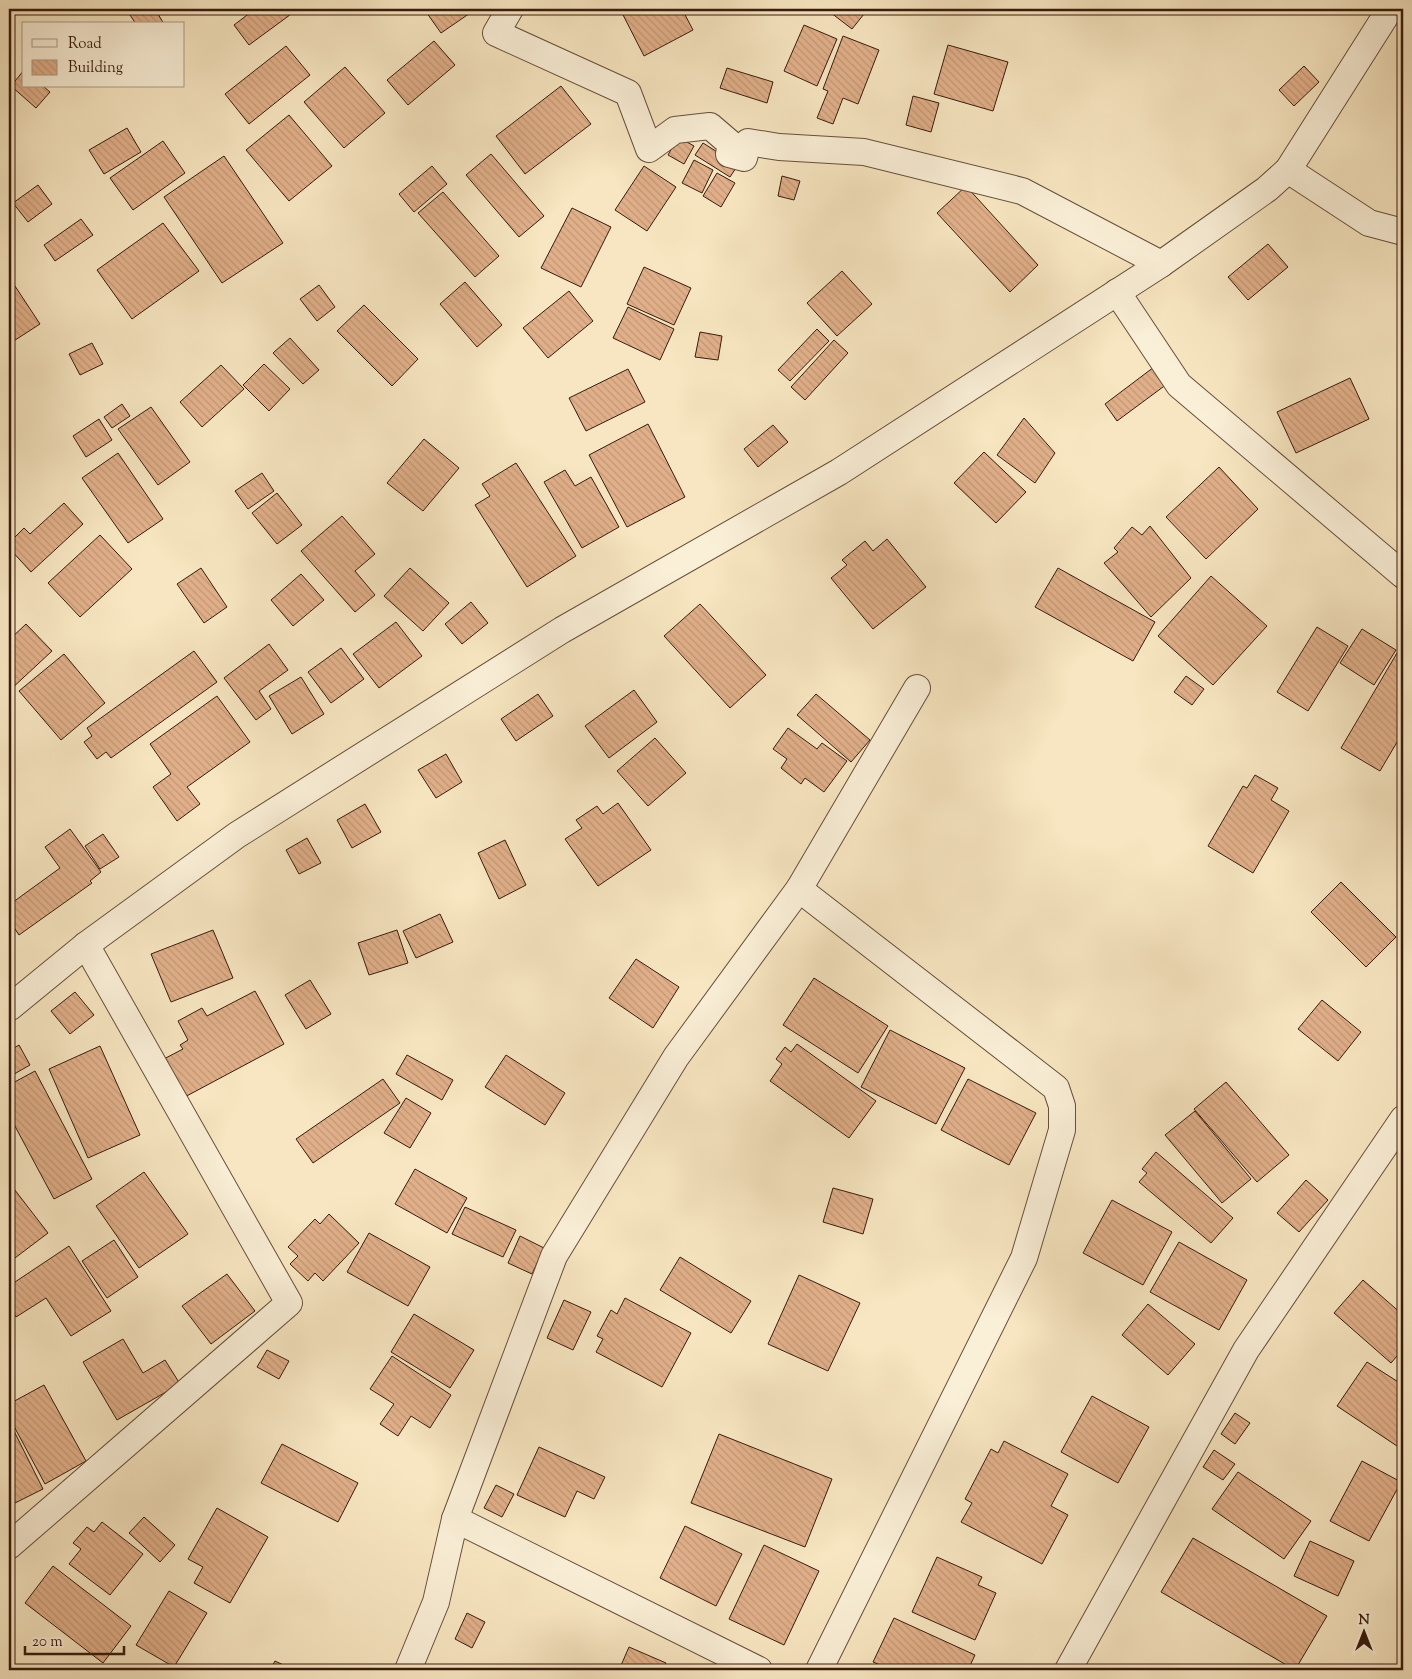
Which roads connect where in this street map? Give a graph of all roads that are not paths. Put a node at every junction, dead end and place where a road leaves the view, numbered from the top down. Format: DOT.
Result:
graph roads {
  1 [pos="510,9"];
  2 [pos="1390,9"];
  3 [pos="1288,170"];
  4 [pos="1403,232"];
  5 [pos="1161,264"];
  6 [pos="1117,292"];
  7 [pos="1403,575"];
  8 [pos="916,688"];
  9 [pos="799,889"];
  10 [pos="86,945"];
  11 [pos="9,1008"];
  12 [pos="1403,1120"];
  13 [pos="455,1519"];
  14 [pos="9,1546"];
  15 [pos="408,1670"];
  16 [pos="759,1670"];
  17 [pos="819,1670"];
  18 [pos="1068,1670"];
  1 -- 5 [label="street"];
  2 -- 3 [label="street"];
  3 -- 4 [label="street"];
  3 -- 5 [label="street"];
  5 -- 6 [label="street"];
  6 -- 7 [label="street"];
  6 -- 10 [label="street"];
  8 -- 9 [label="street"];
  9 -- 13 [label="street"];
  9 -- 17 [label="street"];
  10 -- 11 [label="street"];
  10 -- 14 [label="street"];
  12 -- 18 [label="street"];
  13 -- 15 [label="street"];
  13 -- 16 [label="street"];
}
